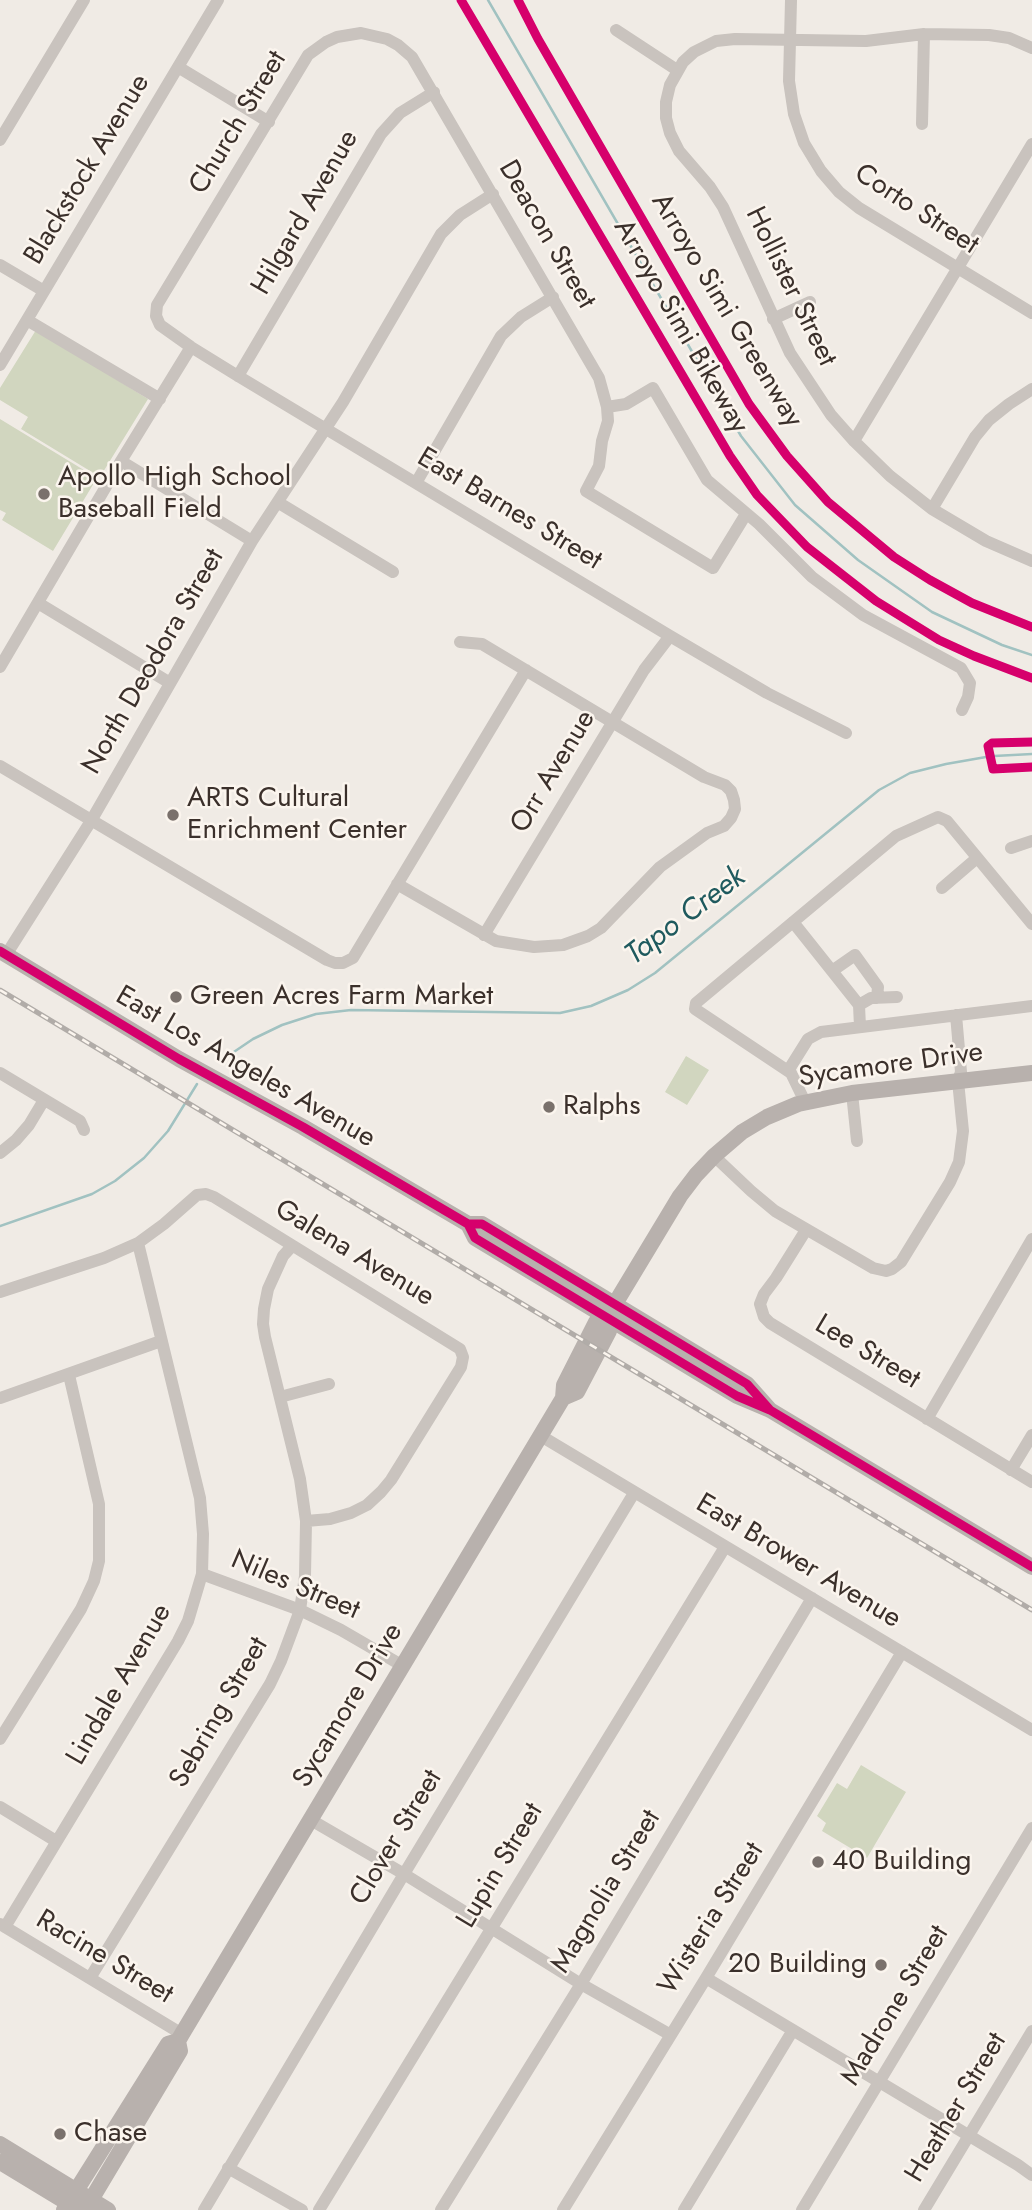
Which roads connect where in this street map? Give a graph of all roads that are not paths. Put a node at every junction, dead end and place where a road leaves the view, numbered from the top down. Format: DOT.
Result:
graph roads {
  1 [pos="84,0"];
  2 [pos="218,0"];
  3 [pos="791,0"];
  4 [pos="616,30"];
  5 [pos="924,34"];
  6 [pos="790,40"];
  7 [pos="1032,48"];
  8 [pos="178,67"];
  9 [pos="677,70"];
  10 [pos="434,92"];
  11 [pos="269,122"];
  12 [pos="922,124"];
  13 [pos="0,140"];
  14 [pos="1032,144"];
  15 [pos="493,194"];
  16 [pos="0,265"];
  17 [pos="958,268"];
  18 [pos="44,291"];
  19 [pos="553,297"];
  20 [pos="810,302"];
  21 [pos="1032,313"];
  22 [pos="156,316"];
  23 [pos="772,319"];
  24 [pos="27,320"];
  25 [pos="191,347"];
  26 [pos="0,365"];
  27 [pos="238,376"];
  28 [pos="1032,389"];
  29 [pos="160,399"];
  30 [pos="607,407"];
  31 [pos="325,428"];
  32 [pos="854,441"];
  33 [pos="121,461"];
  34 [pos="416,483"];
  35 [pos="279,503"];
  36 [pos="932,509"];
  37 [pos="746,514"];
  38 [pos="252,541"];
  39 [pos="1032,561"];
  40 [pos="393,572"];
  41 [pos="38,603"];
  42 [pos="670,636"];
  43 [pos="460,642"];
  44 [pos="0,667"];
  45 [pos="526,670"];
  46 [pos="170,683"];
  47 [pos="962,710"];
  48 [pos="612,722"];
  49 [pos="846,733"];
  50 [pos="0,766"];
  51 [pos="91,821"];
  52 [pos="1032,841"];
  53 [pos="1011,848"];
  54 [pos="978,858"];
  55 [pos="397,884"];
  56 [pos="942,888"];
  57 [pos="793,922"];
  58 [pos="1032,924"];
  59 [pos="484,936"];
  60 [pos="3,953"];
  61 [pos="832,971"];
  62 [pos="897,997"];
  63 [pos="877,998"];
  64 [pos="859,1005"];
  65 [pos="1032,1006"];
  66 [pos="956,1015"];
  67 [pos="860,1027"];
  68 [pos="788,1071"];
  69 [pos="0,1073"];
  70 [pos="1032,1073"];
  71 [pos="958,1081"];
  72 [pos="852,1093"];
  73 [pos="44,1100"];
  74 [pos="805,1102"];
  75 [pos="84,1130"];
  76 [pos="857,1141"];
  77 [pos="0,1153"];
  78 [pos="714,1156"];
  79 [pos="806,1230"];
  80 [pos="1032,1239"];
  81 [pos="138,1243"];
  82 [pos="292,1246"];
  83 [pos="0,1292"];
  84 [pos="611,1311"];
  85 [pos="161,1341"];
  86 [pos="69,1375"];
  87 [pos="329,1384"];
  88 [pos="280,1397"];
  89 [pos="0,1398"];
  90 [pos="927,1419"];
  91 [pos="1032,1435"];
  92 [pos="541,1436"];
  93 [pos="1011,1470"];
  94 [pos="1032,1482"];
  95 [pos="634,1493"];
  96 [pos="306,1521"];
  97 [pos="725,1548"];
  98 [pos="1032,1567"];
  99 [pos="202,1574"];
  100 [pos="812,1598"];
  101 [pos="300,1610"];
  102 [pos="902,1652"];
  103 [pos="403,1666"];
  104 [pos="1032,1730"];
  105 [pos="0,1739"];
  106 [pos="0,1807"];
  107 [pos="311,1820"];
  108 [pos="1032,1828"];
  109 [pos="56,1841"];
  110 [pos="404,1874"];
  111 [pos="2,1926"];
  112 [pos="492,1929"];
  113 [pos="90,1978"];
  114 [pos="706,1978"];
  115 [pos="581,1984"];
  116 [pos="793,2030"];
  117 [pos="1032,2031"];
  118 [pos="669,2034"];
  119 [pos="180,2037"];
  120 [pos="880,2081"];
  121 [pos="969,2135"];
  122 [pos="0,2144"];
  123 [pos="0,2162"];
  124 [pos="228,2168"];
  125 [pos="1032,2175"];
  126 [pos="77,2204"];
  127 [pos="108,2210"];
  128 [pos="204,2210"];
  129 [pos="302,2210"];
  130 [pos="319,2210"];
  131 [pos="441,2210"];
  132 [pos="563,2210"];
  133 [pos="684,2210"];
  134 [pos="802,2210"];
  135 [pos="924,2210"];
  1 -- 13 [label="street"];
  2 -- 8 [label="street, Blackstock Avenue"];
  3 -- 6 [label="street, Corto Street"];
  4 -- 9 [label="street"];
  5 -- 6 [label="street"];
  5 -- 7 [label="street"];
  5 -- 12 [label="street"];
  6 -- 9 [label="street"];
  6 -- 17 [label="street, Corto Street"];
  8 -- 11 [label="street"];
  8 -- 18 [label="street, Blackstock Avenue"];
  9 -- 23 [label="street, Hollister Street"];
  10 -- 11 [label="street, Church Street"];
  10 -- 15 [label="street, Deacon Street"];
  10 -- 27 [label="street, Hilgard Avenue"];
  11 -- 22 [label="street, Church Street"];
  14 -- 17 [label="street"];
  15 -- 19 [label="street, Deacon Street"];
  15 -- 31 [label="street, North Deodora Street"];
  16 -- 18 [label="street"];
  17 -- 21 [label="street, Corto Street"];
  17 -- 32 [label="street"];
  18 -- 24 [label="street, Blackstock Avenue"];
  19 -- 30 [label="street, Deacon Street"];
  19 -- 34 [label="street"];
  20 -- 23 [label="street"];
  22 -- 25 [label="street, East Barnes Street"];
  23 -- 32 [label="street, Hollister Street"];
  24 -- 26 [label="street, Blackstock Avenue"];
  24 -- 29 [label="street"];
  25 -- 27 [label="street, East Barnes Street"];
  25 -- 29 [label="street"];
  27 -- 31 [label="street, East Barnes Street"];
  28 -- 36 [label="street"];
  29 -- 33 [label="street"];
  30 -- 37 [label="street"];
  30 -- 37 [label="street, Deacon Street"];
  31 -- 34 [label="street, East Barnes Street"];
  31 -- 35 [label="street, North Deodora Street"];
  32 -- 36 [label="street, Hollister Street"];
  33 -- 38 [label="street"];
  33 -- 41 [label="street"];
  34 -- 42 [label="street, East Barnes Street"];
  35 -- 38 [label="street, North Deodora Street"];
  35 -- 40 [label="street"];
  36 -- 39 [label="street, Hollister Street"];
  37 -- 47 [label="street"];
  38 -- 46 [label="street, North Deodora Street"];
  41 -- 44 [label="street"];
  41 -- 46 [label="street"];
  42 -- 48 [label="street, Orr Avenue"];
  42 -- 49 [label="street, East Barnes Street"];
  43 -- 45 [label="street"];
  45 -- 48 [label="street"];
  45 -- 55 [label="street"];
  46 -- 51 [label="street, North Deodora Street"];
  48 -- 59 [label="street, Orr Avenue"];
  48 -- 59 [label="street"];
  50 -- 51 [label="street"];
  51 -- 55 [label="street"];
  51 -- 60 [label="street, North Deodora Street"];
  52 -- 53 [label="street"];
  54 -- 56 [label="street"];
  54 -- 57 [label="street"];
  54 -- 58 [label="street"];
  55 -- 59 [label="street"];
  57 -- 61 [label="street"];
  57 -- 68 [label="street"];
  60 -- 84 [label="main road, East Los Angeles Avenue"];
  61 -- 63 [label="street"];
  61 -- 64 [label="street"];
  62 -- 63 [label="street"];
  63 -- 64 [label="street"];
  64 -- 67 [label="street"];
  65 -- 66 [label="street"];
  66 -- 67 [label="street"];
  66 -- 71 [label="street"];
  67 -- 68 [label="street"];
  68 -- 74 [label="street"];
  69 -- 73 [label="street"];
  70 -- 71 [label="main road, Sycamore Drive"];
  71 -- 72 [label="main road, Sycamore Drive"];
  71 -- 79 [label="street"];
  72 -- 74 [label="main road, Sycamore Drive"];
  72 -- 76 [label="street"];
  73 -- 75 [label="street"];
  73 -- 77 [label="street"];
  74 -- 78 [label="main road, Sycamore Drive"];
  78 -- 79 [label="street"];
  78 -- 84 [label="main road, Sycamore Drive"];
  79 -- 90 [label="street, Lee Street"];
  80 -- 90 [label="street"];
  81 -- 82 [label="street, Galena Avenue"];
  81 -- 83 [label="street, Galena Avenue"];
  81 -- 85 [label="street, Lindale Avenue"];
  82 -- 88 [label="street, Sebring Street"];
  82 -- 96 [label="street, Galena Avenue"];
  84 -- 92 [label="main road, Sycamore Drive"];
  84 -- 98 [label="main road, East Los Angeles Avenue"];
  85 -- 86 [label="street"];
  85 -- 99 [label="street, Lindale Avenue"];
  86 -- 89 [label="street"];
  86 -- 105 [label="street"];
  87 -- 88 [label="street"];
  88 -- 96 [label="street, Sebring Street"];
  90 -- 93 [label="street, Lee Street"];
  91 -- 93 [label="street"];
  92 -- 95 [label="street, East Brower Avenue"];
  92 -- 103 [label="main road, Sycamore Drive"];
  93 -- 94 [label="street, Lee Street"];
  95 -- 97 [label="street, East Brower Avenue"];
  95 -- 110 [label="street, Clover Street"];
  96 -- 101 [label="street, Sebring Street"];
  97 -- 100 [label="street, East Brower Avenue"];
  97 -- 112 [label="street, Lupin Street"];
  99 -- 101 [label="street, Niles Street"];
  99 -- 109 [label="street, Lindale Avenue"];
  100 -- 102 [label="street, East Brower Avenue"];
  100 -- 115 [label="street, Magnolia Street"];
  101 -- 103 [label="street, Niles Street"];
  101 -- 113 [label="street, Sebring Street"];
  102 -- 104 [label="street, East Brower Avenue"];
  102 -- 114 [label="street, Wisteria Street"];
  103 -- 107 [label="main road, Sycamore Drive"];
  106 -- 109 [label="street"];
  107 -- 110 [label="street"];
  107 -- 119 [label="main road, Sycamore Drive"];
  108 -- 120 [label="street, Madrone Street"];
  109 -- 111 [label="street, Lindale Avenue"];
  110 -- 112 [label="street"];
  110 -- 124 [label="street, Clover Street"];
  111 -- 113 [label="street, Racine Street"];
  112 -- 115 [label="street"];
  112 -- 130 [label="street, Lupin Street"];
  113 -- 119 [label="street, Racine Street"];
  114 -- 116 [label="street"];
  114 -- 118 [label="street, Wisteria Street"];
  115 -- 118 [label="street"];
  115 -- 131 [label="street, Magnolia Street"];
  116 -- 120 [label="street"];
  116 -- 133 [label="street"];
  117 -- 121 [label="street, Heather Street"];
  118 -- 132 [label="street, Wisteria Street"];
  119 -- 126 [label="main road, Sycamore Drive"];
  120 -- 121 [label="street"];
  120 -- 134 [label="street, Madrone Street"];
  121 -- 125 [label="street"];
  121 -- 135 [label="street, Heather Street"];
  122 -- 126 [label="main road"];
  123 -- 126 [label="main road"];
  124 -- 128 [label="street, Clover Street"];
  124 -- 129 [label="street"];
  126 -- 127 [label="main road"];
}
